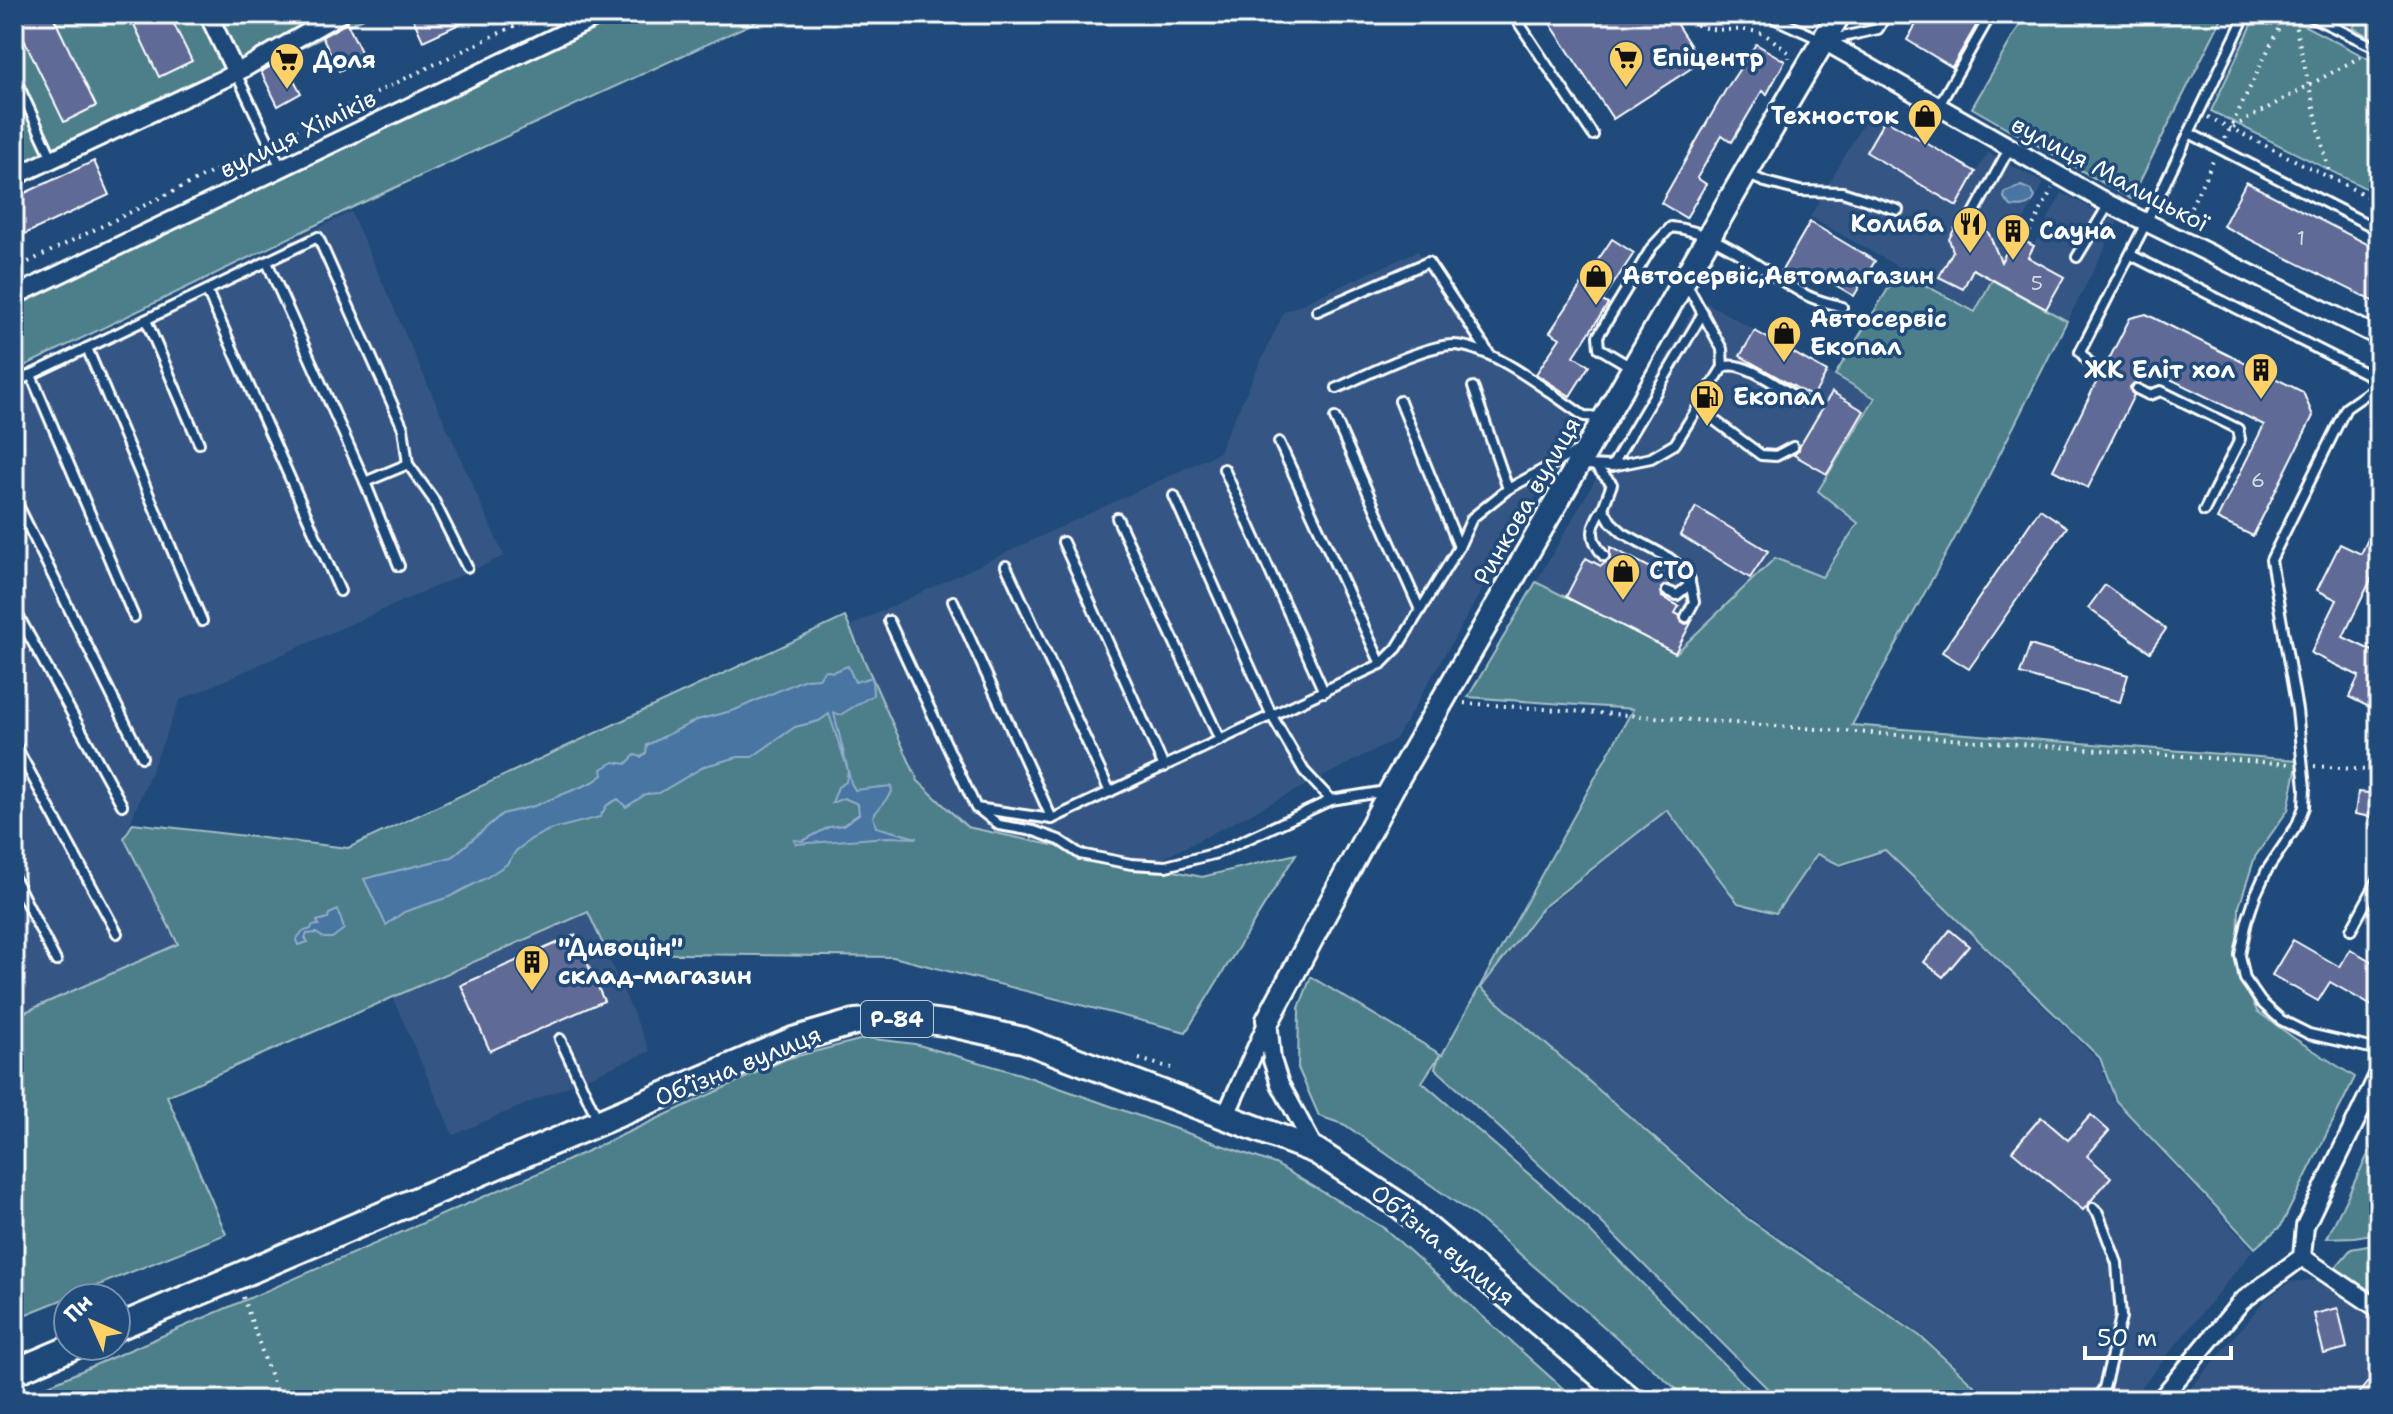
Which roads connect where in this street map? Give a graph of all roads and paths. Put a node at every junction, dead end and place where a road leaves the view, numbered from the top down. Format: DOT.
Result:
graph roads {
  1 [pos="208,14"];
  2 [pos="340,14"];
  3 [pos="603,14"];
  4 [pos="1513,14"];
  5 [pos="1685,14"];
  6 [pos="1839,14"];
  7 [pos="1887,14"];
  8 [pos="1991,14"];
  9 [pos="2246,14"];
  10 [pos="2306,14"];
  11 [pos="2285,15"];
  12 [pos="1769,16"];
  13 [pos="2294,20"];
  14 [pos="1824,41"];
  15 [pos="2379,49"];
  16 [pos="2363,56"];
  17 [pos="236,73"];
  18 [pos="1805,73"];
  19 [pos="14,76"];
  20 [pos="2309,86"];
  21 [pos="1938,107"];
  22 [pos="2199,112"];
  23 [pos="2231,128"];
  24 [pos="2189,133"];
  25 [pos="1593,135"];
  26 [pos="2009,149"];
  27 [pos="2219,149"];
  28 [pos="52,158"];
  29 [pos="281,168"];
  30 [pos="1745,174"];
  31 [pos="2059,176"];
  32 [pos="14,177"];
  33 [pos="2330,177"];
  34 [pos="2379,202"];
  35 [pos="2109,204"];
  36 [pos="1898,210"];
  37 [pos="1972,217"];
  38 [pos="2146,223"];
  39 [pos="2379,230"];
  40 [pos="1709,237"];
  41 [pos="2176,237"];
  42 [pos="2026,239"];
  43 [pos="2131,255"];
  44 [pos="2077,257"];
  45 [pos="267,262"];
  46 [pos="1684,280"];
  47 [pos="207,291"];
  48 [pos="14,296"];
  49 [pos="1842,307"];
  50 [pos="1317,311"];
  51 [pos="1703,313"];
  52 [pos="146,320"];
  53 [pos="2379,337"];
  54 [pos="87,348"];
  55 [pos="1722,349"];
  56 [pos="1489,353"];
  57 [pos="1744,366"];
  58 [pos="1723,367"];
  59 [pos="1633,369"];
  60 [pos="2102,371"];
  61 [pos="31,375"];
  62 [pos="14,383"];
  63 [pos="2379,383"];
  64 [pos="1473,387"];
  65 [pos="1337,388"];
  66 [pos="2137,389"];
  67 [pos="1400,401"];
  68 [pos="1802,401"];
  69 [pos="1698,408"];
  70 [pos="1605,417"];
  71 [pos="1335,418"];
  72 [pos="1279,442"];
  73 [pos="199,443"];
  74 [pos="1793,447"];
  75 [pos="1587,458"];
  76 [pos="408,464"];
  77 [pos="1612,466"];
  78 [pos="1224,469"];
  79 [pos="365,482"];
  80 [pos="1508,489"];
  81 [pos="1174,496"];
  82 [pos="14,497"];
  83 [pos="1603,508"];
  84 [pos="2204,511"];
  85 [pos="1117,518"];
  86 [pos="1063,542"];
  87 [pos="1459,547"];
  88 [pos="1604,556"];
  89 [pos="399,566"];
  90 [pos="1006,566"];
  91 [pos="467,567"];
  92 [pos="1690,580"];
  93 [pos="340,591"];
  94 [pos="1667,591"];
  95 [pos="953,601"];
  96 [pos="14,608"];
  97 [pos="1420,610"];
  98 [pos="134,617"];
  99 [pos="1686,617"];
  100 [pos="202,621"];
  101 [pos="889,621"];
  102 [pos="1381,664"];
  103 [pos="1324,692"];
  104 [pos="1442,701"];
  105 [pos="1272,716"];
  106 [pos="1220,740"];
  107 [pos="14,743"];
  108 [pos="142,757"];
  109 [pos="2303,765"];
  110 [pos="1164,767"];
  111 [pos="2379,771"];
  112 [pos="1391,790"];
  113 [pos="1110,792"];
  114 [pos="1331,800"];
  115 [pos="122,805"];
  116 [pos="976,808"];
  117 [pos="1052,819"];
  118 [pos="14,878"];
  119 [pos="2379,878"];
  120 [pos="2351,930"];
  121 [pos="117,933"];
  122 [pos="56,961"];
  123 [pos="1268,1020"];
  124 [pos="560,1039"];
  125 [pos="2379,1050"];
  126 [pos="2379,1073"];
  127 [pos="1226,1115"];
  128 [pos="599,1123"];
  129 [pos="1316,1151"];
  130 [pos="2093,1208"];
  131 [pos="2302,1257"];
  132 [pos="236,1277"];
  133 [pos="2379,1309"];
  134 [pos="132,1321"];
  135 [pos="52,1356"];
  136 [pos="14,1372"];
  137 [pos="279,1400"];
  138 [pos="1630,1400"];
  139 [pos="2096,1400"];
  140 [pos="2160,1400"];
  1 -- 17 [label="street"];
  2 -- 17 [label="street"];
  3 -- 29 [label="street, вулиця Хіміків"];
  4 -- 25 [label="lane"];
  5 -- 18 [label="path"];
  6 -- 14 [label="main road, Ринкова вулиця"];
  7 -- 14 [label="lane"];
  8 -- 21 [label="lane"];
  9 -- 22 [label="lane"];
  10 -- 15 [label="lane"];
  11 -- 23 [label="path"];
  12 -- 14 [label="lane"];
  13 -- 20 [label="path"];
  14 -- 18 [label="main road, Ринкова вулиця"];
  14 -- 21 [label="street, вулиця Малицької"];
  16 -- 20 [label="path"];
  17 -- 28 [label="street"];
  17 -- 29 [label="lane"];
  18 -- 30 [label="main road, Ринкова вулиця"];
  19 -- 28 [label="lane"];
  20 -- 23 [label="path"];
  20 -- 33 [label="path"];
  21 -- 26 [label="street, вулиця Малицької"];
  22 -- 23 [label="path"];
  22 -- 24 [label="lane"];
  23 -- 27 [label="path"];
  23 -- 33 [label="path"];
  24 -- 27 [label="lane"];
  24 -- 38 [label="lane"];
  26 -- 31 [label="street, вулиця Малицької"];
  26 -- 37 [label="lane"];
  27 -- 39 [label="lane"];
  27 -- 41 [label="path"];
  28 -- 32 [label="street"];
  29 -- 48 [label="street, вулиця Хіміків"];
  30 -- 36 [label="lane"];
  30 -- 40 [label="main road, Ринкова вулиця"];
  31 -- 35 [label="street, вулиця Малицької"];
  31 -- 42 [label="path"];
  33 -- 34 [label="path"];
  35 -- 38 [label="street, вулиця Малицької"];
  35 -- 44 [label="lane"];
  38 -- 41 [label="street, вулиця Малицької"];
  38 -- 43 [label="lane"];
  40 -- 46 [label="main road, Ринкова вулиця"];
  40 -- 49 [label="lane"];
  40 -- 59 [label="lane"];
  41 -- 53 [label="street, вулиця Малицької"];
  43 -- 60 [label="lane"];
  43 -- 63 [label="lane"];
  45 -- 47 [label="lane"];
  45 -- 76 [label="lane"];
  45 -- 79 [label="lane"];
  46 -- 51 [label="lane"];
  46 -- 59 [label="main road, Ринкова вулиця"];
  47 -- 52 [label="lane"];
  47 -- 93 [label="lane"];
  50 -- 56 [label="lane"];
  51 -- 55 [label="lane"];
  51 -- 77 [label="lane"];
  52 -- 54 [label="lane"];
  52 -- 73 [label="lane"];
  54 -- 61 [label="lane"];
  54 -- 100 [label="lane"];
  55 -- 57 [label="lane"];
  55 -- 58 [label="lane"];
  56 -- 65 [label="lane"];
  56 -- 70 [label="lane"];
  57 -- 58 [label="lane"];
  57 -- 68 [label="lane"];
  58 -- 69 [label="lane"];
  59 -- 70 [label="main road, Ринкова вулиця"];
  61 -- 62 [label="lane"];
  61 -- 98 [label="lane"];
  63 -- 109 [label="lane"];
  64 -- 80 [label="lane"];
  66 -- 84 [label="lane"];
  67 -- 87 [label="lane"];
  69 -- 74 [label="lane"];
  69 -- 77 [label="lane"];
  70 -- 75 [label="main road, Ринкова вулиця"];
  71 -- 97 [label="lane"];
  72 -- 102 [label="lane"];
  75 -- 77 [label="lane"];
  75 -- 80 [label="lane"];
  75 -- 83 [label="lane"];
  75 -- 104 [label="main road, Ринкова вулиця"];
  76 -- 79 [label="lane"];
  76 -- 91 [label="lane"];
  78 -- 103 [label="lane"];
  79 -- 89 [label="lane"];
  80 -- 87 [label="lane"];
  81 -- 105 [label="lane"];
  82 -- 108 [label="lane"];
  83 -- 88 [label="lane"];
  83 -- 92 [label="lane"];
  85 -- 106 [label="lane"];
  86 -- 110 [label="lane"];
  87 -- 97 [label="lane"];
  90 -- 113 [label="lane"];
  92 -- 94 [label="lane"];
  92 -- 99 [label="lane"];
  95 -- 117 [label="lane"];
  96 -- 115 [label="lane"];
  97 -- 102 [label="lane"];
  101 -- 116 [label="lane"];
  102 -- 103 [label="lane"];
  103 -- 105 [label="lane"];
  104 -- 109 [label="path"];
  104 -- 112 [label="main road, Ринкова вулиця"];
  105 -- 106 [label="lane"];
  105 -- 114 [label="lane"];
  106 -- 110 [label="lane"];
  107 -- 121 [label="lane"];
  109 -- 111 [label="path"];
  109 -- 125 [label="lane"];
  110 -- 113 [label="lane"];
  112 -- 114 [label="lane"];
  112 -- 123 [label="main road, Ринкова вулиця"];
  113 -- 117 [label="lane"];
  114 -- 116 [label="lane"];
  116 -- 117 [label="lane"];
  118 -- 122 [label="lane"];
  119 -- 120 [label="lane"];
  123 -- 127 [label="street, Ринкова вулиця"];
  123 -- 129 [label="street"];
  124 -- 128 [label="lane"];
  126 -- 131 [label="street"];
  127 -- 128 [label="main road, Обʼїзна вулиця / Р-84"];
  127 -- 129 [label="main road, Обʼїзна вулиця / Р-84"];
  128 -- 132 [label="main road, Обʼїзна вулиця / Р-84"];
  129 -- 138 [label="main road, Обʼїзна вулиця / Р-84"];
  130 -- 139 [label="lane"];
  131 -- 133 [label="street"];
  131 -- 140 [label="street"];
  132 -- 134 [label="main road, Обʼїзна вулиця / Р-84"];
  132 -- 137 [label="path"];
  135 -- 136 [label="main road"];
}
